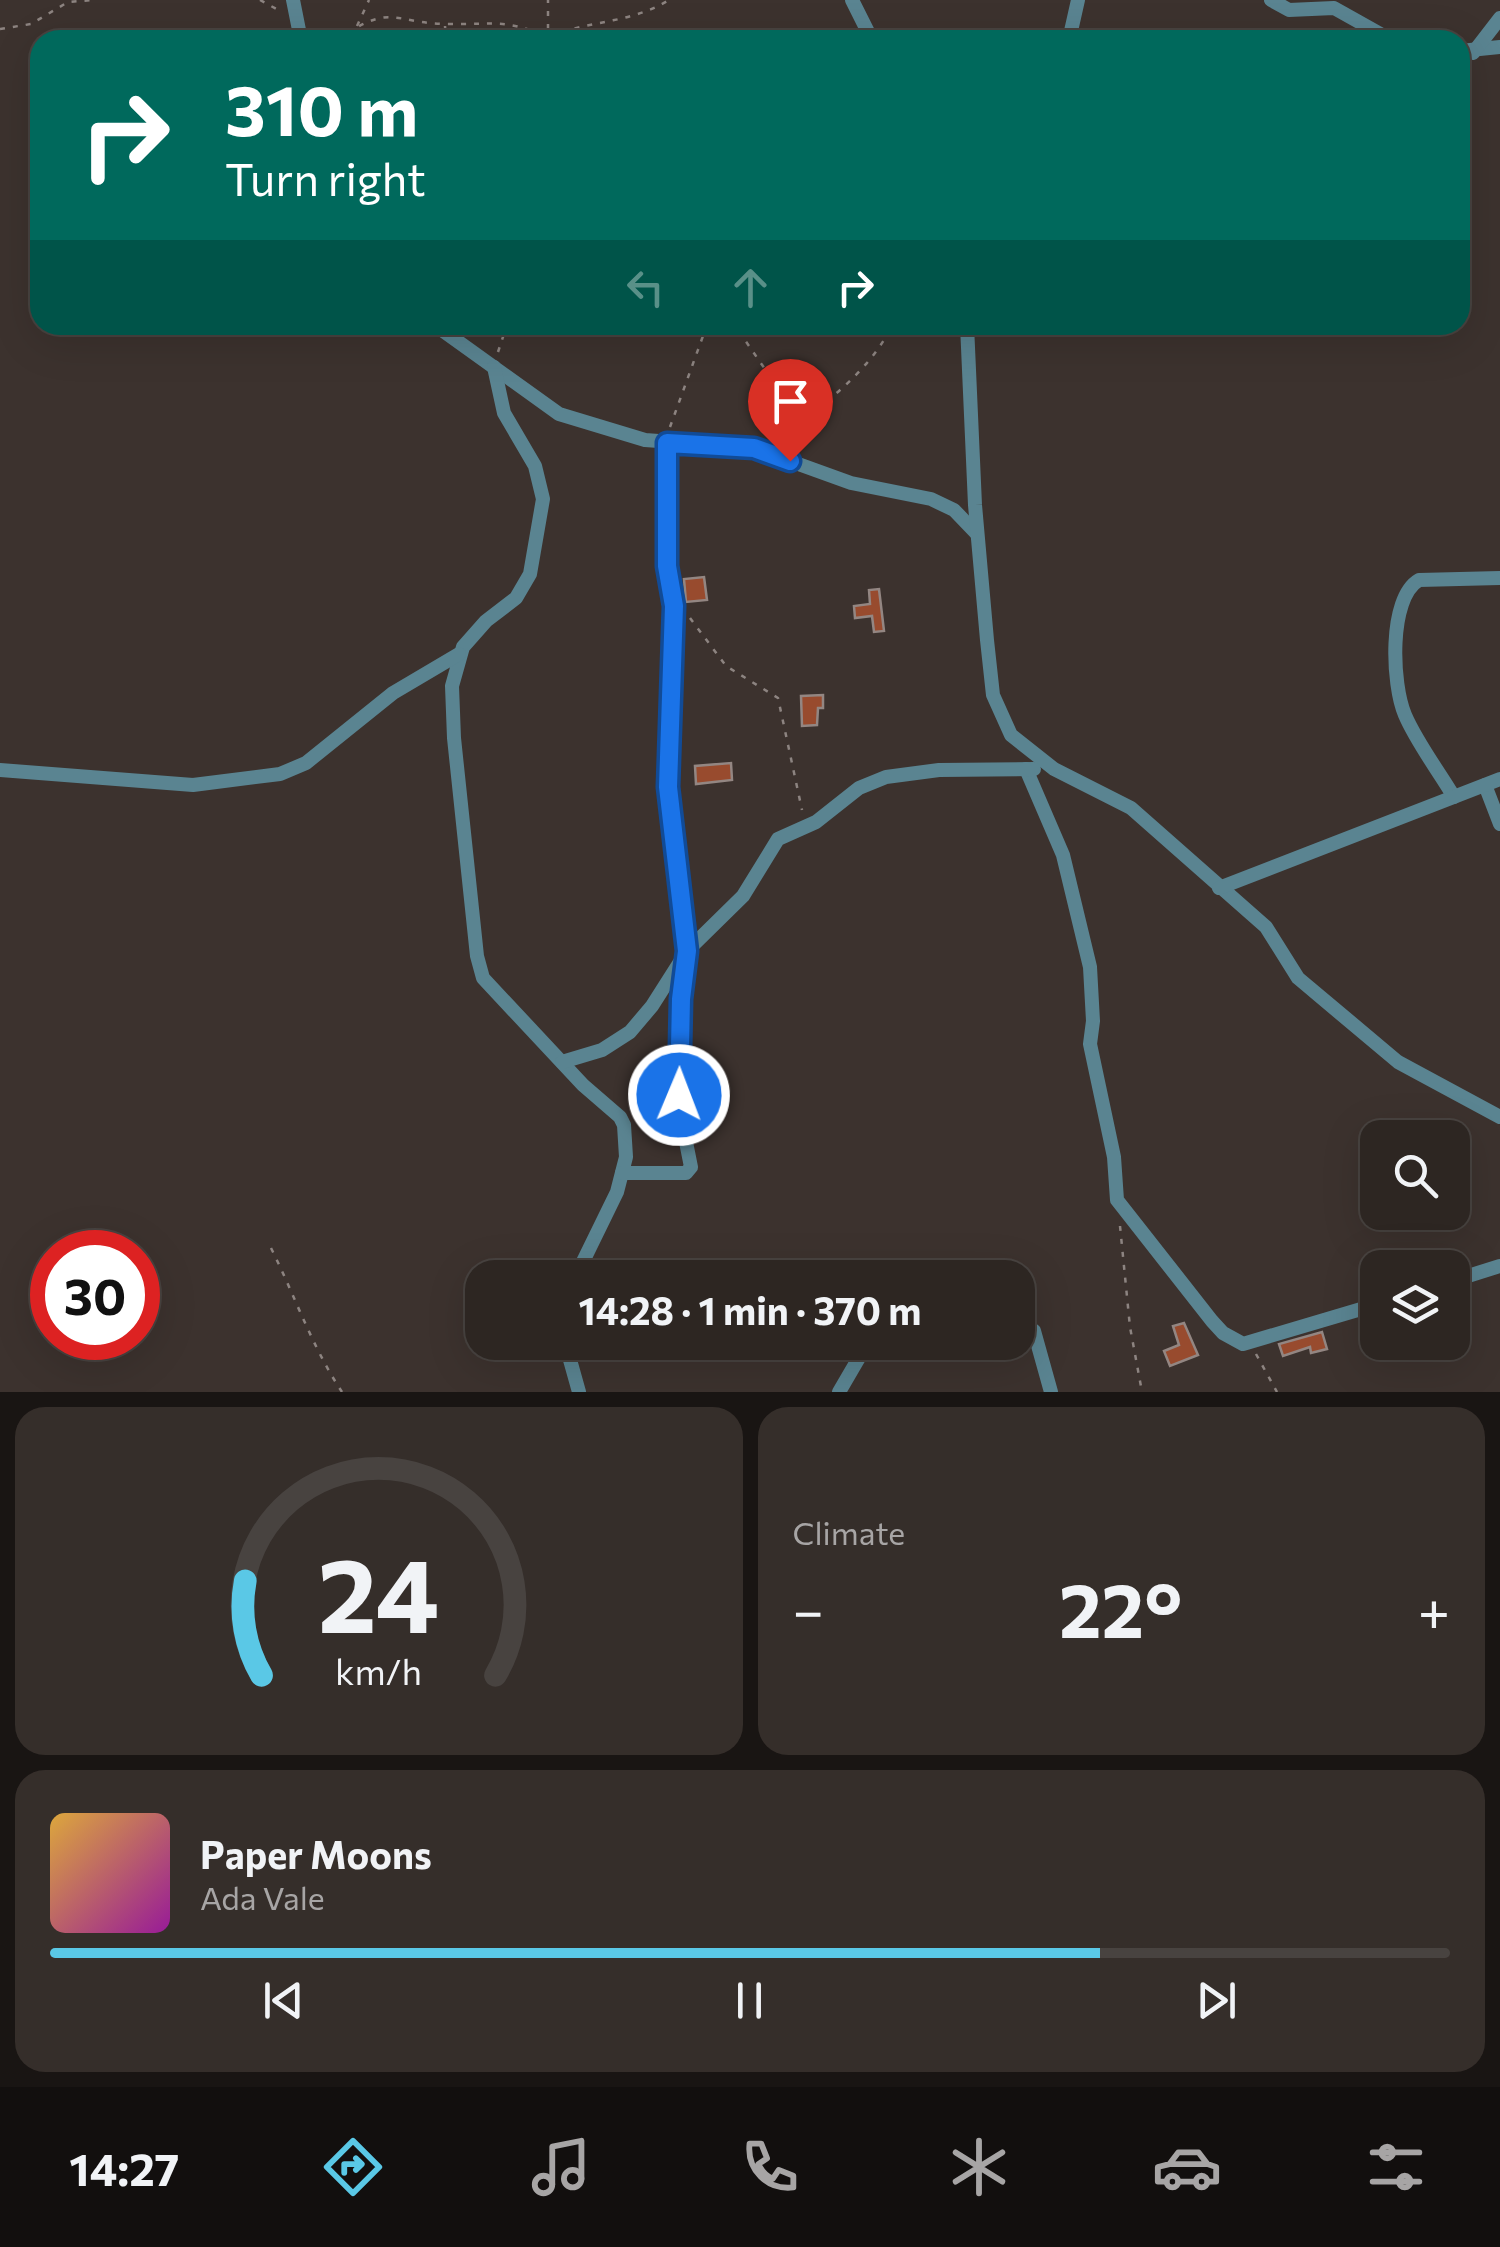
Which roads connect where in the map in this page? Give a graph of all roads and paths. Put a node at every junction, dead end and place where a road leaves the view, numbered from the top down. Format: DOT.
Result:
graph roads {
  1 [pos="94,0"];
  2 [pos="260,0"];
  3 [pos="294,0"];
  4 [pos="369,0"];
  5 [pos="548,0"];
  6 [pos="669,0"];
  7 [pos="852,0"];
  8 [pos="1078,0"];
  9 [pos="1271,0"];
  10 [pos="1500,18"];
  11 [pos="296,20"];
  12 [pos="445,25"];
  13 [pos="356,28"];
  14 [pos="0,29"];
  15 [pos="298,30"];
  16 [pos="353,30"];
  17 [pos="445,30"];
  18 [pos="530,30"];
  19 [pos="546,30"];
  20 [pos="565,30"];
  21 [pos="867,30"];
  22 [pos="1071,30"];
  23 [pos="1373,30"];
  24 [pos="1500,47"];
  25 [pos="1470,49"];
  26 [pos="1470,52"];
  27 [pos="449,335"];
  28 [pos="504,335"];
  29 [pos="704,335"];
  30 [pos="742,335"];
  31 [pos="884,335"];
  32 [pos="967,335"];
  33 [pos="494,367"];
  34 [pos="800,419"];
  35 [pos="667,443"];
  36 [pos="754,448"];
  37 [pos="977,534"];
  38 [pos="1500,578"];
  39 [pos="674,606"];
  40 [pos="460,654"];
  41 [pos="1026,769"];
  42 [pos="0,770"];
  43 [pos="1054,770"];
  44 [pos="1500,779"];
  45 [pos="1484,784"];
  46 [pos="1454,797"];
  47 [pos="1500,824"];
  48 [pos="805,826"];
  49 [pos="1219,888"];
  50 [pos="687,951"];
  51 [pos="562,1062"];
  52 [pos="1500,1117"];
  53 [pos="622,1173"];
  54 [pos="1117,1200"];
  55 [pos="271,1248"];
  56 [pos="582,1260"];
  57 [pos="1500,1266"];
  58 [pos="1470,1275"];
  59 [pos="1360,1309"];
  60 [pos="1035,1335"];
  61 [pos="1243,1344"];
  62 [pos="570,1360"];
  63 [pos="858,1360"];
  64 [pos="342,1392"];
  65 [pos="579,1392"];
  66 [pos="839,1392"];
  67 [pos="1051,1392"];
  68 [pos="1142,1392"];
  69 [pos="1277,1392"];
  1 -- 14 [label="path"];
  2 -- 11 [label="path"];
  3 -- 11 [label="street"];
  4 -- 13 [label="path"];
  5 -- 19 [label="path"];
  6 -- 20 [label="path"];
  7 -- 21 [label="street"];
  8 -- 22 [label="street"];
  9 -- 23 [label="street"];
  10 -- 25 [label="street"];
  11 -- 15 [label="street"];
  12 -- 13 [label="path"];
  12 -- 17 [label="path"];
  12 -- 18 [label="path"];
  13 -- 16 [label="path"];
  24 -- 26 [label="street"];
  27 -- 33 [label="street"];
  28 -- 33 [label="path"];
  29 -- 35 [label="path"];
  30 -- 34 [label="path"];
  31 -- 34 [label="path"];
  32 -- 37 [label="street"];
  33 -- 35 [label="street"];
  33 -- 40 [label="street"];
  34 -- 36 [label="path"];
  35 -- 36 [label="street"];
  35 -- 39 [label="street"];
  36 -- 37 [label="street"];
  37 -- 43 [label="street"];
  38 -- 46 [label="street"];
  39 -- 48 [label="path"];
  39 -- 50 [label="street"];
  40 -- 42 [label="street"];
  40 -- 51 [label="street"];
  41 -- 43 [label="street"];
  41 -- 48 [label="street"];
  41 -- 54 [label="street"];
  43 -- 49 [label="street"];
  44 -- 45 [label="street"];
  45 -- 46 [label="street"];
  45 -- 47 [label="street"];
  46 -- 49 [label="street"];
  48 -- 50 [label="street"];
  49 -- 52 [label="street"];
  50 -- 51 [label="street"];
  50 -- 53 [label="street"];
  51 -- 53 [label="street"];
  53 -- 56 [label="street"];
  54 -- 61 [label="street"];
  54 -- 68 [label="path"];
  55 -- 64 [label="path"];
  57 -- 58 [label="street"];
  59 -- 61 [label="street"];
  60 -- 67 [label="street"];
  61 -- 69 [label="path"];
  62 -- 65 [label="street"];
  63 -- 66 [label="street"];
}
